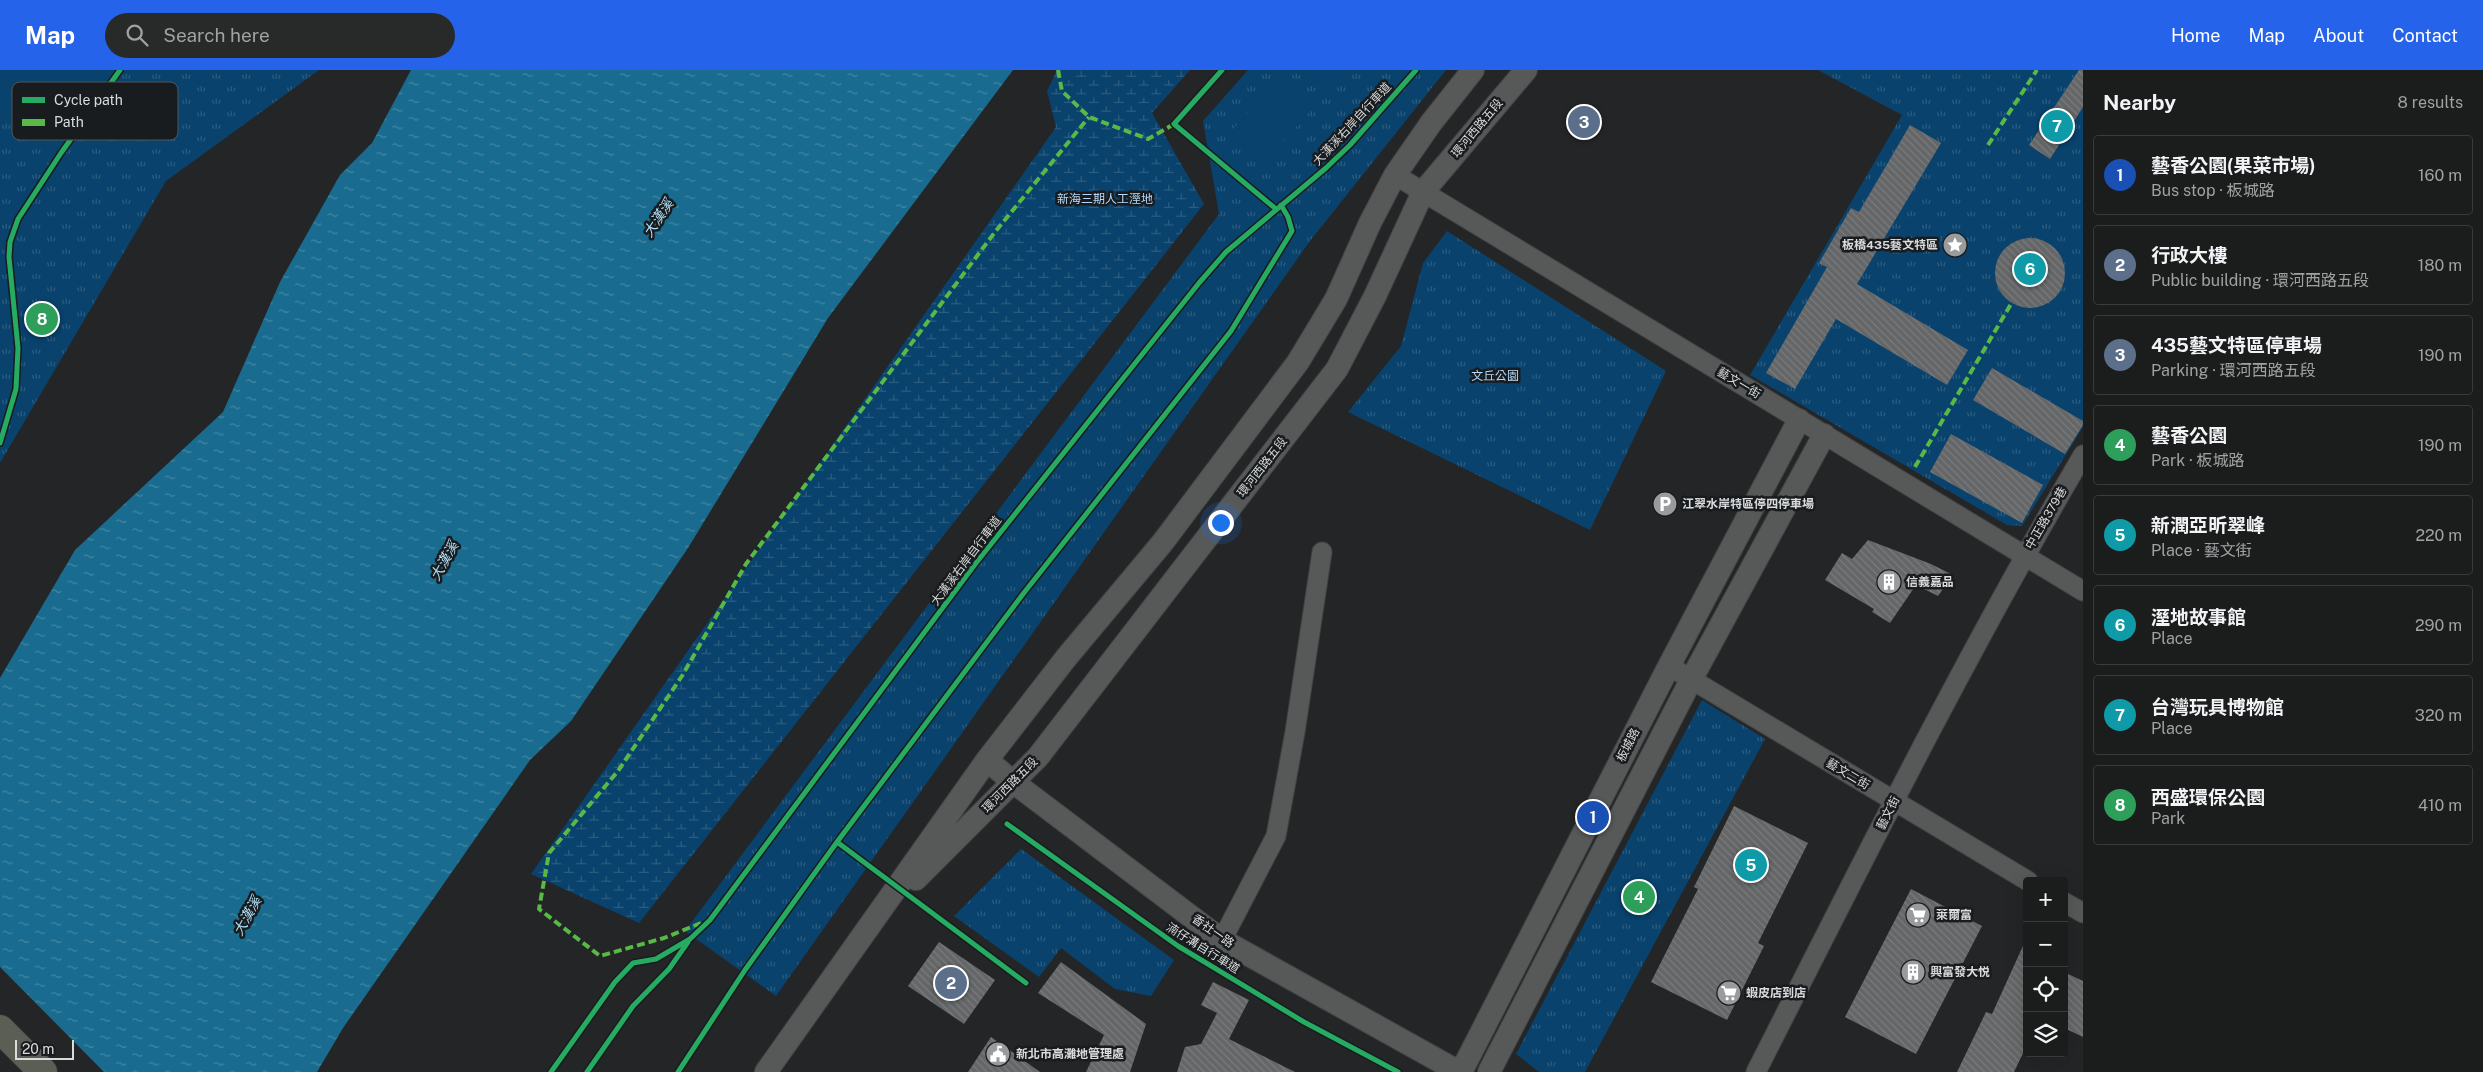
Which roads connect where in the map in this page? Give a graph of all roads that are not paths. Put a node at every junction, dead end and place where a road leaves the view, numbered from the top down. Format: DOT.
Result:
graph roads {
  1 [pos="1473,70"];
  2 [pos="1526,70"];
  3 [pos="1395,175"];
  4 [pos="1423,192"];
  5 [pos="1800,420"];
  6 [pos="1824,435"];
  7 [pos="2083,456"];
  8 [pos="1322,552"];
  9 [pos="2024,556"];
  10 [pos="2083,591"];
  11 [pos="1669,666"];
  12 [pos="1692,678"];
  13 [pos="987,760"];
  14 [pos="1013,782"];
  15 [pos="1894,802"];
  16 [pos="2023,878"];
  17 [pos="2068,904"];
  18 [pos="2083,913"];
  19 [pos="872,923"];
  20 [pos="1222,940"];
  21 [pos="0,1029"];
  22 [pos="44,1072"];
  23 [pos="766,1072"];
  24 [pos="1460,1072"];
  25 [pos="1489,1072"];
  26 [pos="1756,1072"];
  1 -- 3 [label="street, 環河西路五段"];
  2 -- 4 [label="street, 環河西路五段"];
  3 -- 4 [label="street, 藝文一街"];
  3 -- 13 [label="street, 環河西路五段"];
  4 -- 5 [label="street, 藝文一街"];
  4 -- 14 [label="street, 環河西路五段"];
  5 -- 6 [label="street, 藝文一街"];
  5 -- 11 [label="street, 板城路"];
  6 -- 9 [label="street, 藝文一街"];
  6 -- 12 [label="street"];
  7 -- 9 [label="street, 中正路379巷"];
  8 -- 20 [label="street"];
  9 -- 10 [label="street, 藝文一街"];
  9 -- 15 [label="street, 藝文街"];
  11 -- 12 [label="street, 藝文二街"];
  11 -- 24 [label="street, 板城路"];
  12 -- 15 [label="street, 藝文二街"];
  12 -- 25 [label="street"];
  13 -- 14 [label="street, 香社一路"];
  13 -- 19 [label="street, 環河西路五段"];
  14 -- 19 [label="street, 環河西路五段"];
  14 -- 20 [label="street, 香社一路"];
  15 -- 16 [label="street, 藝文二街"];
  15 -- 26 [label="street, 藝文街"];
  17 -- 18 [label="street"];
  19 -- 23 [label="street, 環河西路五段"];
  20 -- 24 [label="street, 香社一路"];
  21 -- 22 [label="highway"];
}
